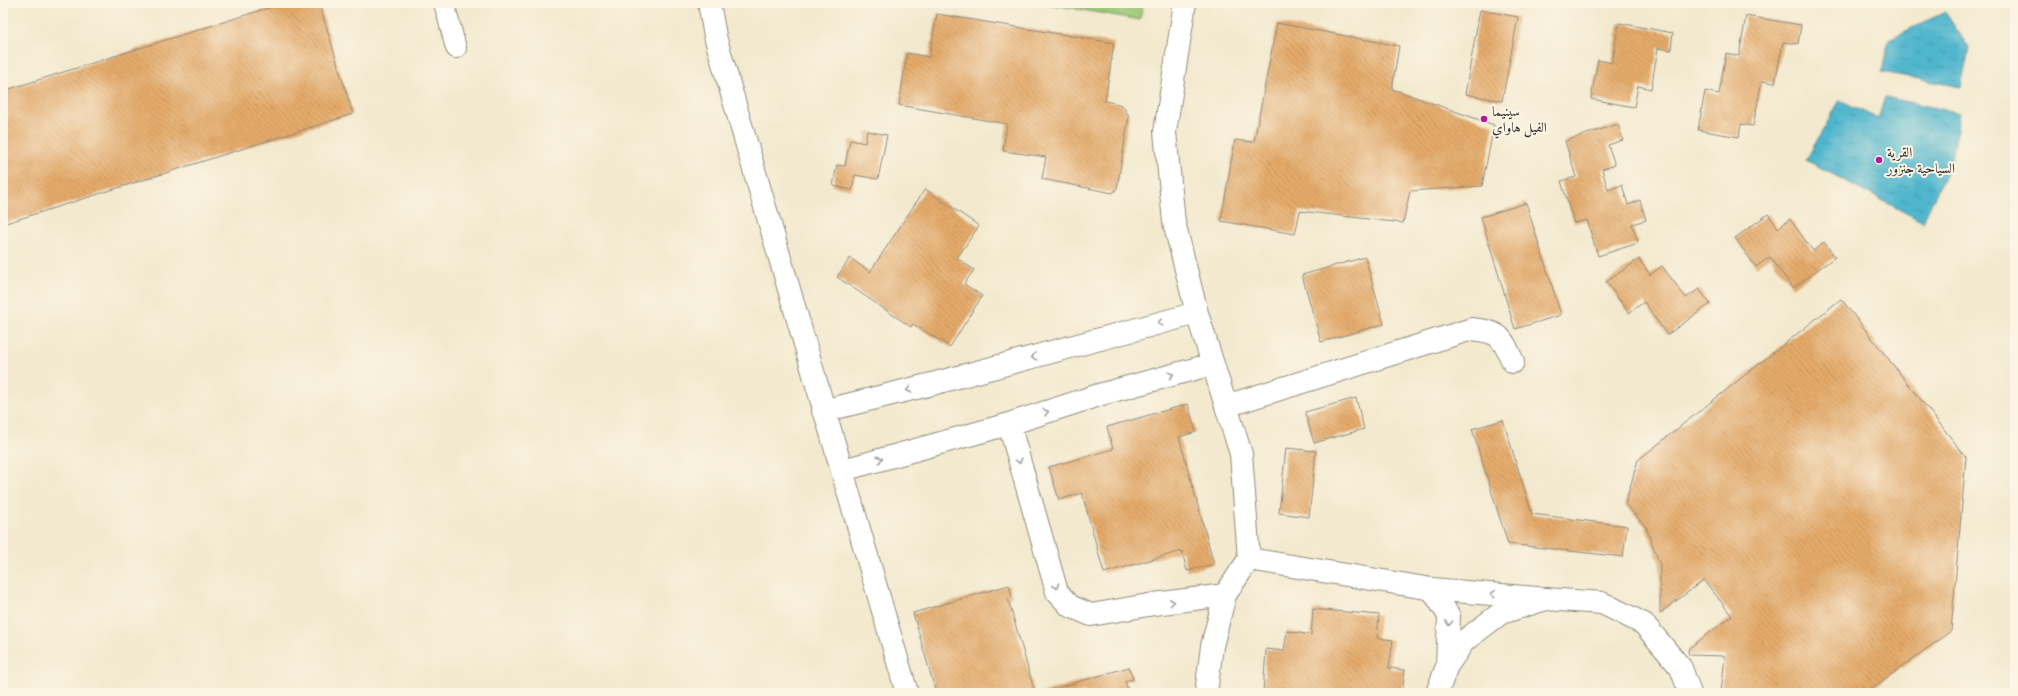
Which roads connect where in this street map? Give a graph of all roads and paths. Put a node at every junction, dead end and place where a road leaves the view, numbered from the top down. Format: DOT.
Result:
graph roads {
  1 [pos="444,3"];
  2 [pos="709,3"];
  3 [pos="1185,3"];
  4 [pos="456,48"];
  5 [pos="1197,313"];
  6 [pos="1513,362"];
  7 [pos="1213,364"];
  8 [pos="1226,406"];
  9 [pos="823,411"];
  10 [pos="1009,424"];
  11 [pos="843,470"];
  12 [pos="1249,559"];
  13 [pos="1432,589"];
  14 [pos="1224,595"];
  15 [pos="1546,598"];
  16 [pos="1447,666"];
  17 [pos="907,693"];
  18 [pos="1206,693"];
  19 [pos="1437,693"];
  20 [pos="1690,693"];
  1 -- 4 [label="lane"];
  2 -- 9 [label="street"];
  3 -- 5 [label="street"];
  5 -- 7 [label="street"];
  5 -- 9 [label="street, one-way"];
  6 -- 8 [label="street"];
  7 -- 8 [label="street"];
  10 -- 7 [label="street, one-way"];
  8 -- 12 [label="street"];
  9 -- 11 [label="street"];
  11 -- 10 [label="street, one-way"];
  10 -- 14 [label="street, one-way"];
  11 -- 17 [label="street"];
  12 -- 13 [label="street"];
  12 -- 14 [label="street"];
  15 -- 13 [label="street, one-way"];
  13 -- 16 [label="street, one-way"];
  14 -- 18 [label="street"];
  15 -- 16 [label="street"];
  15 -- 20 [label="street"];
  16 -- 19 [label="street"];
}
